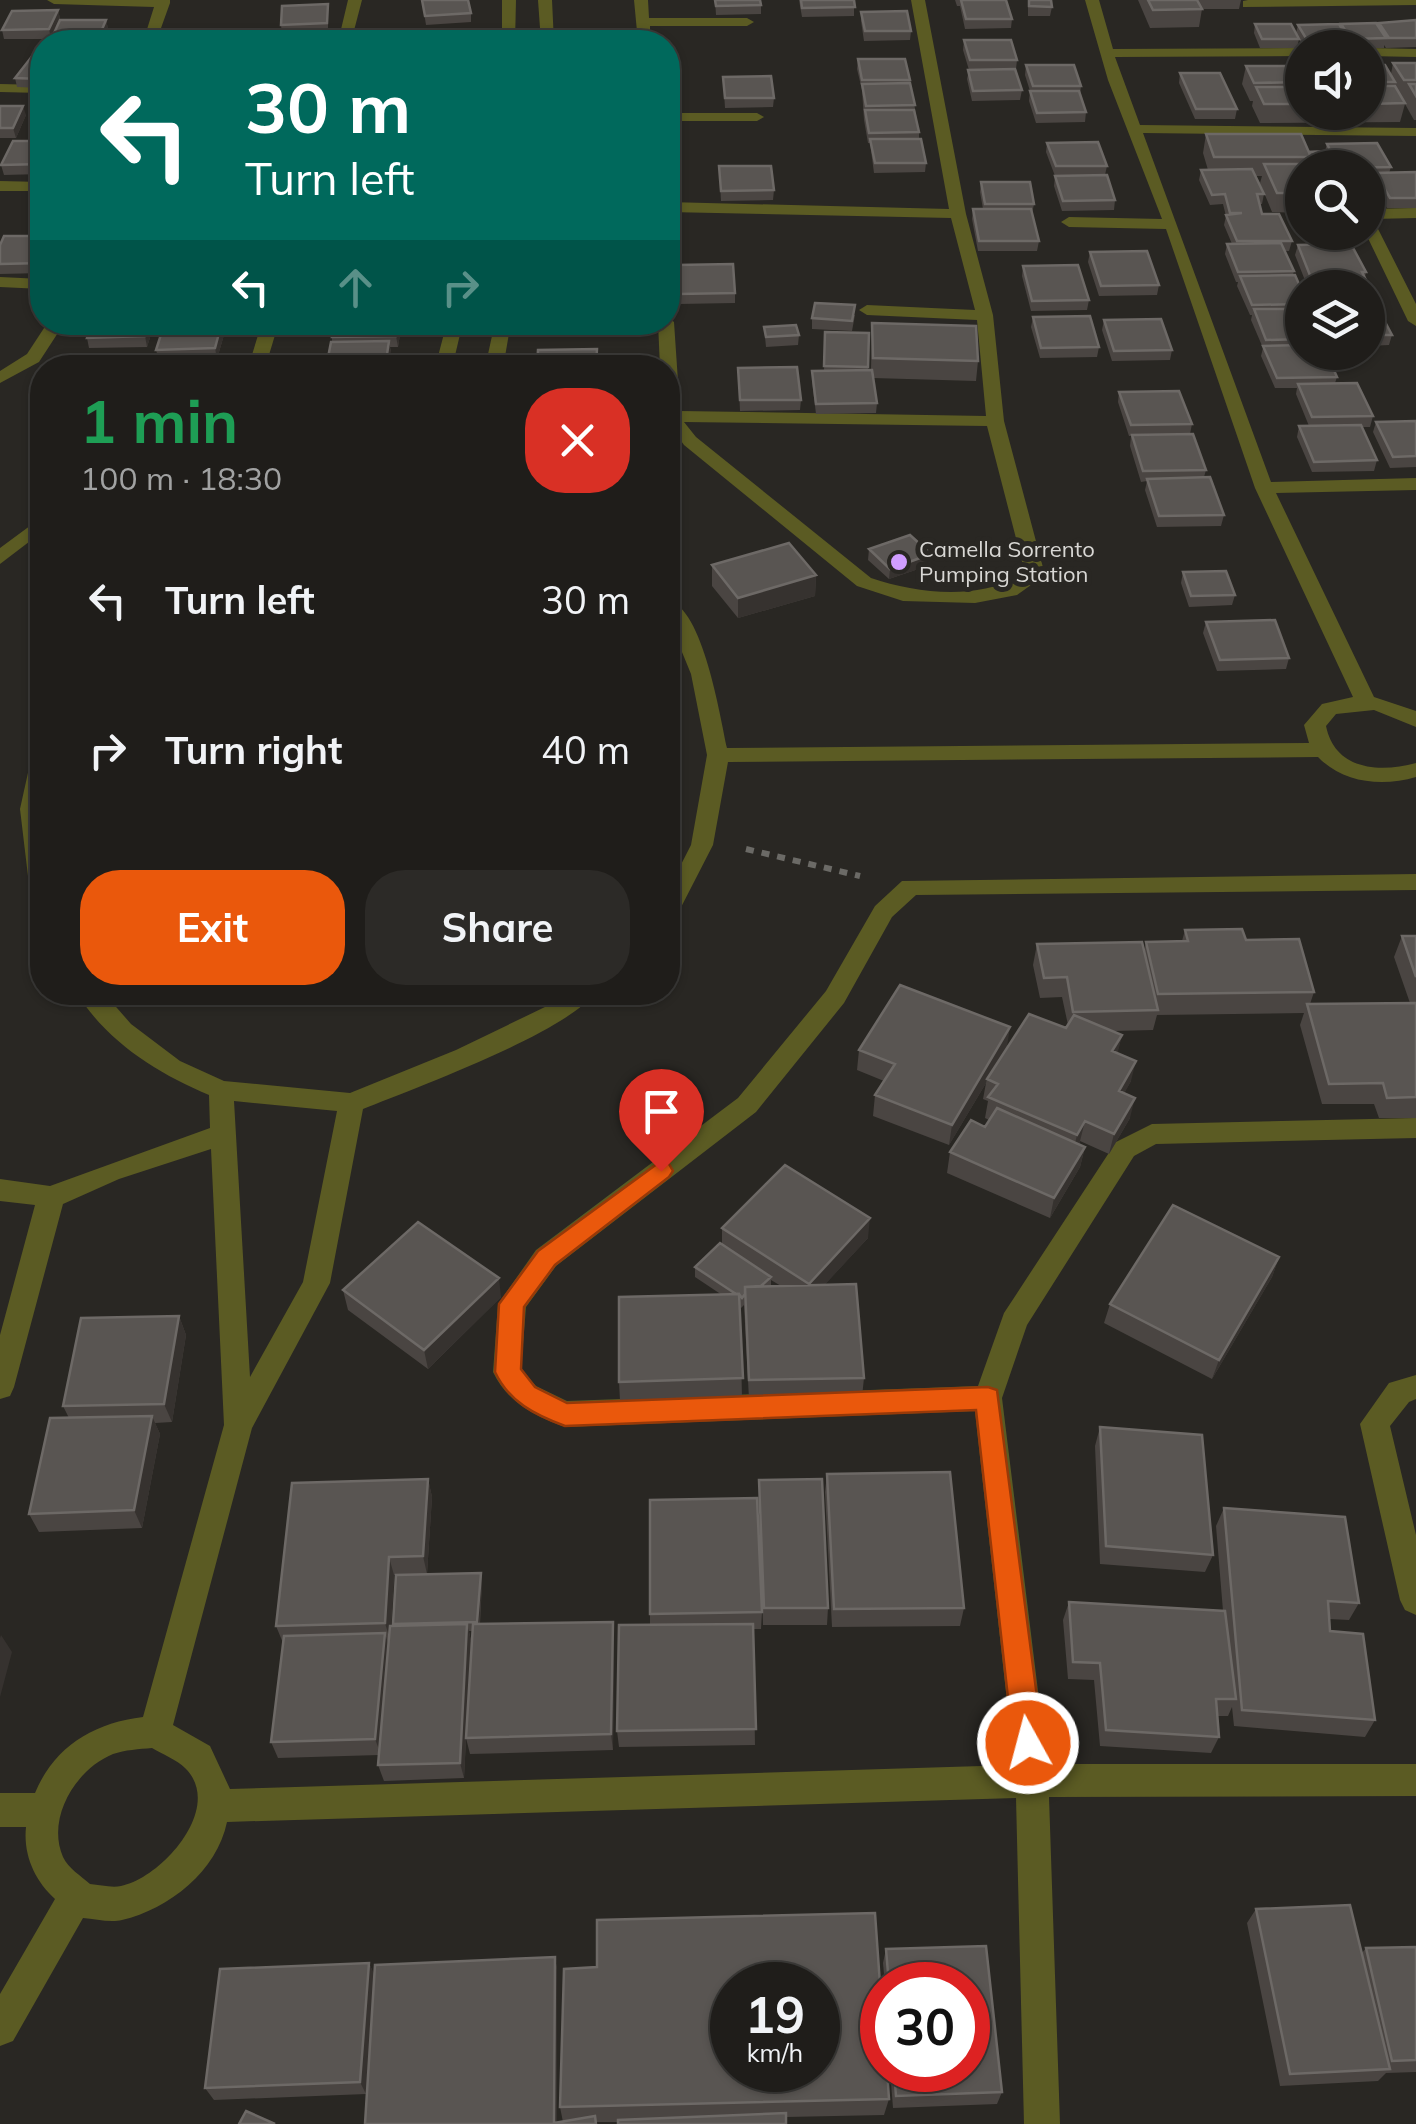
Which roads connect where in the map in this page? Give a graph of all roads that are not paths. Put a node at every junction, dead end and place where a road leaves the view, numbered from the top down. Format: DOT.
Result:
graph roads {
  1 [pos="54,0"];
  2 [pos="355,0"];
  3 [pos="508,0"];
  4 [pos="545,0"];
  5 [pos="641,0"];
  6 [pos="918,0"];
  7 [pos="1092,0"];
  8 [pos="1416,0"];
  9 [pos="163,2"];
  10 [pos="1247,2"];
  11 [pos="642,22"];
  12 [pos="748,22"];
  13 [pos="1260,22"];
  14 [pos="153,30"];
  15 [pos="347,30"];
  16 [pos="509,30"];
  17 [pos="547,30"];
  18 [pos="643,30"];
  19 [pos="1285,52"];
  20 [pos="1385,52"];
  21 [pos="1416,52"];
  22 [pos="1108,53"];
  23 [pos="0,88"];
  24 [pos="30,89"];
  25 [pos="757,117"];
  26 [pos="680,118"];
  27 [pos="1134,129"];
  28 [pos="1416,132"];
  29 [pos="0,186"];
  30 [pos="30,187"];
  31 [pos="680,208"];
  32 [pos="1416,212"];
  33 [pos="1385,213"];
  34 [pos="958,214"];
  35 [pos="1069,222"];
  36 [pos="1172,224"];
  37 [pos="1385,250"];
  38 [pos="0,282"];
  39 [pos="30,283"];
  40 [pos="1409,291"];
  41 [pos="866,310"];
  42 [pos="985,315"];
  43 [pos="1416,321"];
  44 [pos="30,360"];
  45 [pos="0,378"];
  46 [pos="680,416"];
  47 [pos="995,422"];
  48 [pos="680,427"];
  49 [pos="1416,484"];
  50 [pos="1264,488"];
  51 [pos="30,534"];
  52 [pos="0,558"];
  53 [pos="680,620"];
  54 [pos="1366,702"];
  55 [pos="1416,720"];
  56 [pos="1322,750"];
  57 [pos="718,755"];
  58 [pos="1416,770"];
  59 [pos="1416,882"];
  60 [pos="680,888"];
  61 [pos="100,1005"];
  62 [pos="565,1005"];
  63 [pos="221,1090"];
  64 [pos="352,1103"];
  65 [pos="1416,1128"];
  66 [pos="224,1134"];
  67 [pos="0,1190"];
  68 [pos="51,1197"];
  69 [pos="0,1387"];
  70 [pos="1416,1387"];
  71 [pos="988,1398"];
  72 [pos="238,1426"];
  73 [pos="1416,1600"];
  74 [pos="155,1732"];
  75 [pos="1416,1780"];
  76 [pos="1032,1781"];
  77 [pos="214,1806"];
  78 [pos="0,1810"];
  79 [pos="44,1810"];
  80 [pos="76,1897"];
  81 [pos="0,2028"];
  82 [pos="1042,2124"];
  1 -- 9 [label="street"];
  2 -- 15 [label="street"];
  3 -- 16 [label="street"];
  4 -- 17 [label="street"];
  5 -- 11 [label="street"];
  6 -- 34 [label="street"];
  7 -- 22 [label="street"];
  8 -- 10 [label="street"];
  9 -- 14 [label="street"];
  10 -- 13 [label="street"];
  11 -- 12 [label="street"];
  11 -- 18 [label="street"];
  19 -- 22 [label="street"];
  20 -- 21 [label="street"];
  22 -- 27 [label="street"];
  23 -- 24 [label="street"];
  25 -- 26 [label="street"];
  27 -- 28 [label="street"];
  27 -- 36 [label="street"];
  29 -- 30 [label="street"];
  31 -- 34 [label="street"];
  32 -- 33 [label="street"];
  34 -- 42 [label="street"];
  35 -- 36 [label="street"];
  36 -- 50 [label="street"];
  37 -- 40 [label="street"];
  38 -- 39 [label="street"];
  40 -- 43 [label="street"];
  41 -- 42 [label="street"];
  42 -- 47 [label="street"];
  44 -- 45 [label="street"];
  46 -- 47 [label="street"];
  47 -- 48 [label="street"];
  49 -- 50 [label="street"];
  50 -- 54 [label="street"];
  51 -- 52 [label="street"];
  53 -- 57 [label="street"];
  54 -- 55 [label="street"];
  54 -- 56 [label="street"];
  56 -- 57 [label="street"];
  56 -- 58 [label="street"];
  57 -- 60 [label="street"];
  59 -- 71 [label="street"];
  61 -- 63 [label="street"];
  62 -- 64 [label="street"];
  63 -- 64 [label="street"];
  63 -- 66 [label="street"];
  64 -- 72 [label="street"];
  65 -- 71 [label="street"];
  66 -- 68 [label="street"];
  66 -- 72 [label="street"];
  67 -- 68 [label="street"];
  68 -- 69 [label="street"];
  70 -- 73 [label="street"];
  71 -- 76 [label="street"];
  72 -- 74 [label="street"];
  74 -- 77 [label="street"];
  74 -- 79 [label="street"];
  75 -- 76 [label="street"];
  76 -- 77 [label="street"];
  76 -- 82 [label="street"];
  77 -- 80 [label="street"];
  78 -- 79 [label="street"];
  79 -- 80 [label="street"];
  80 -- 81 [label="street"];
}
